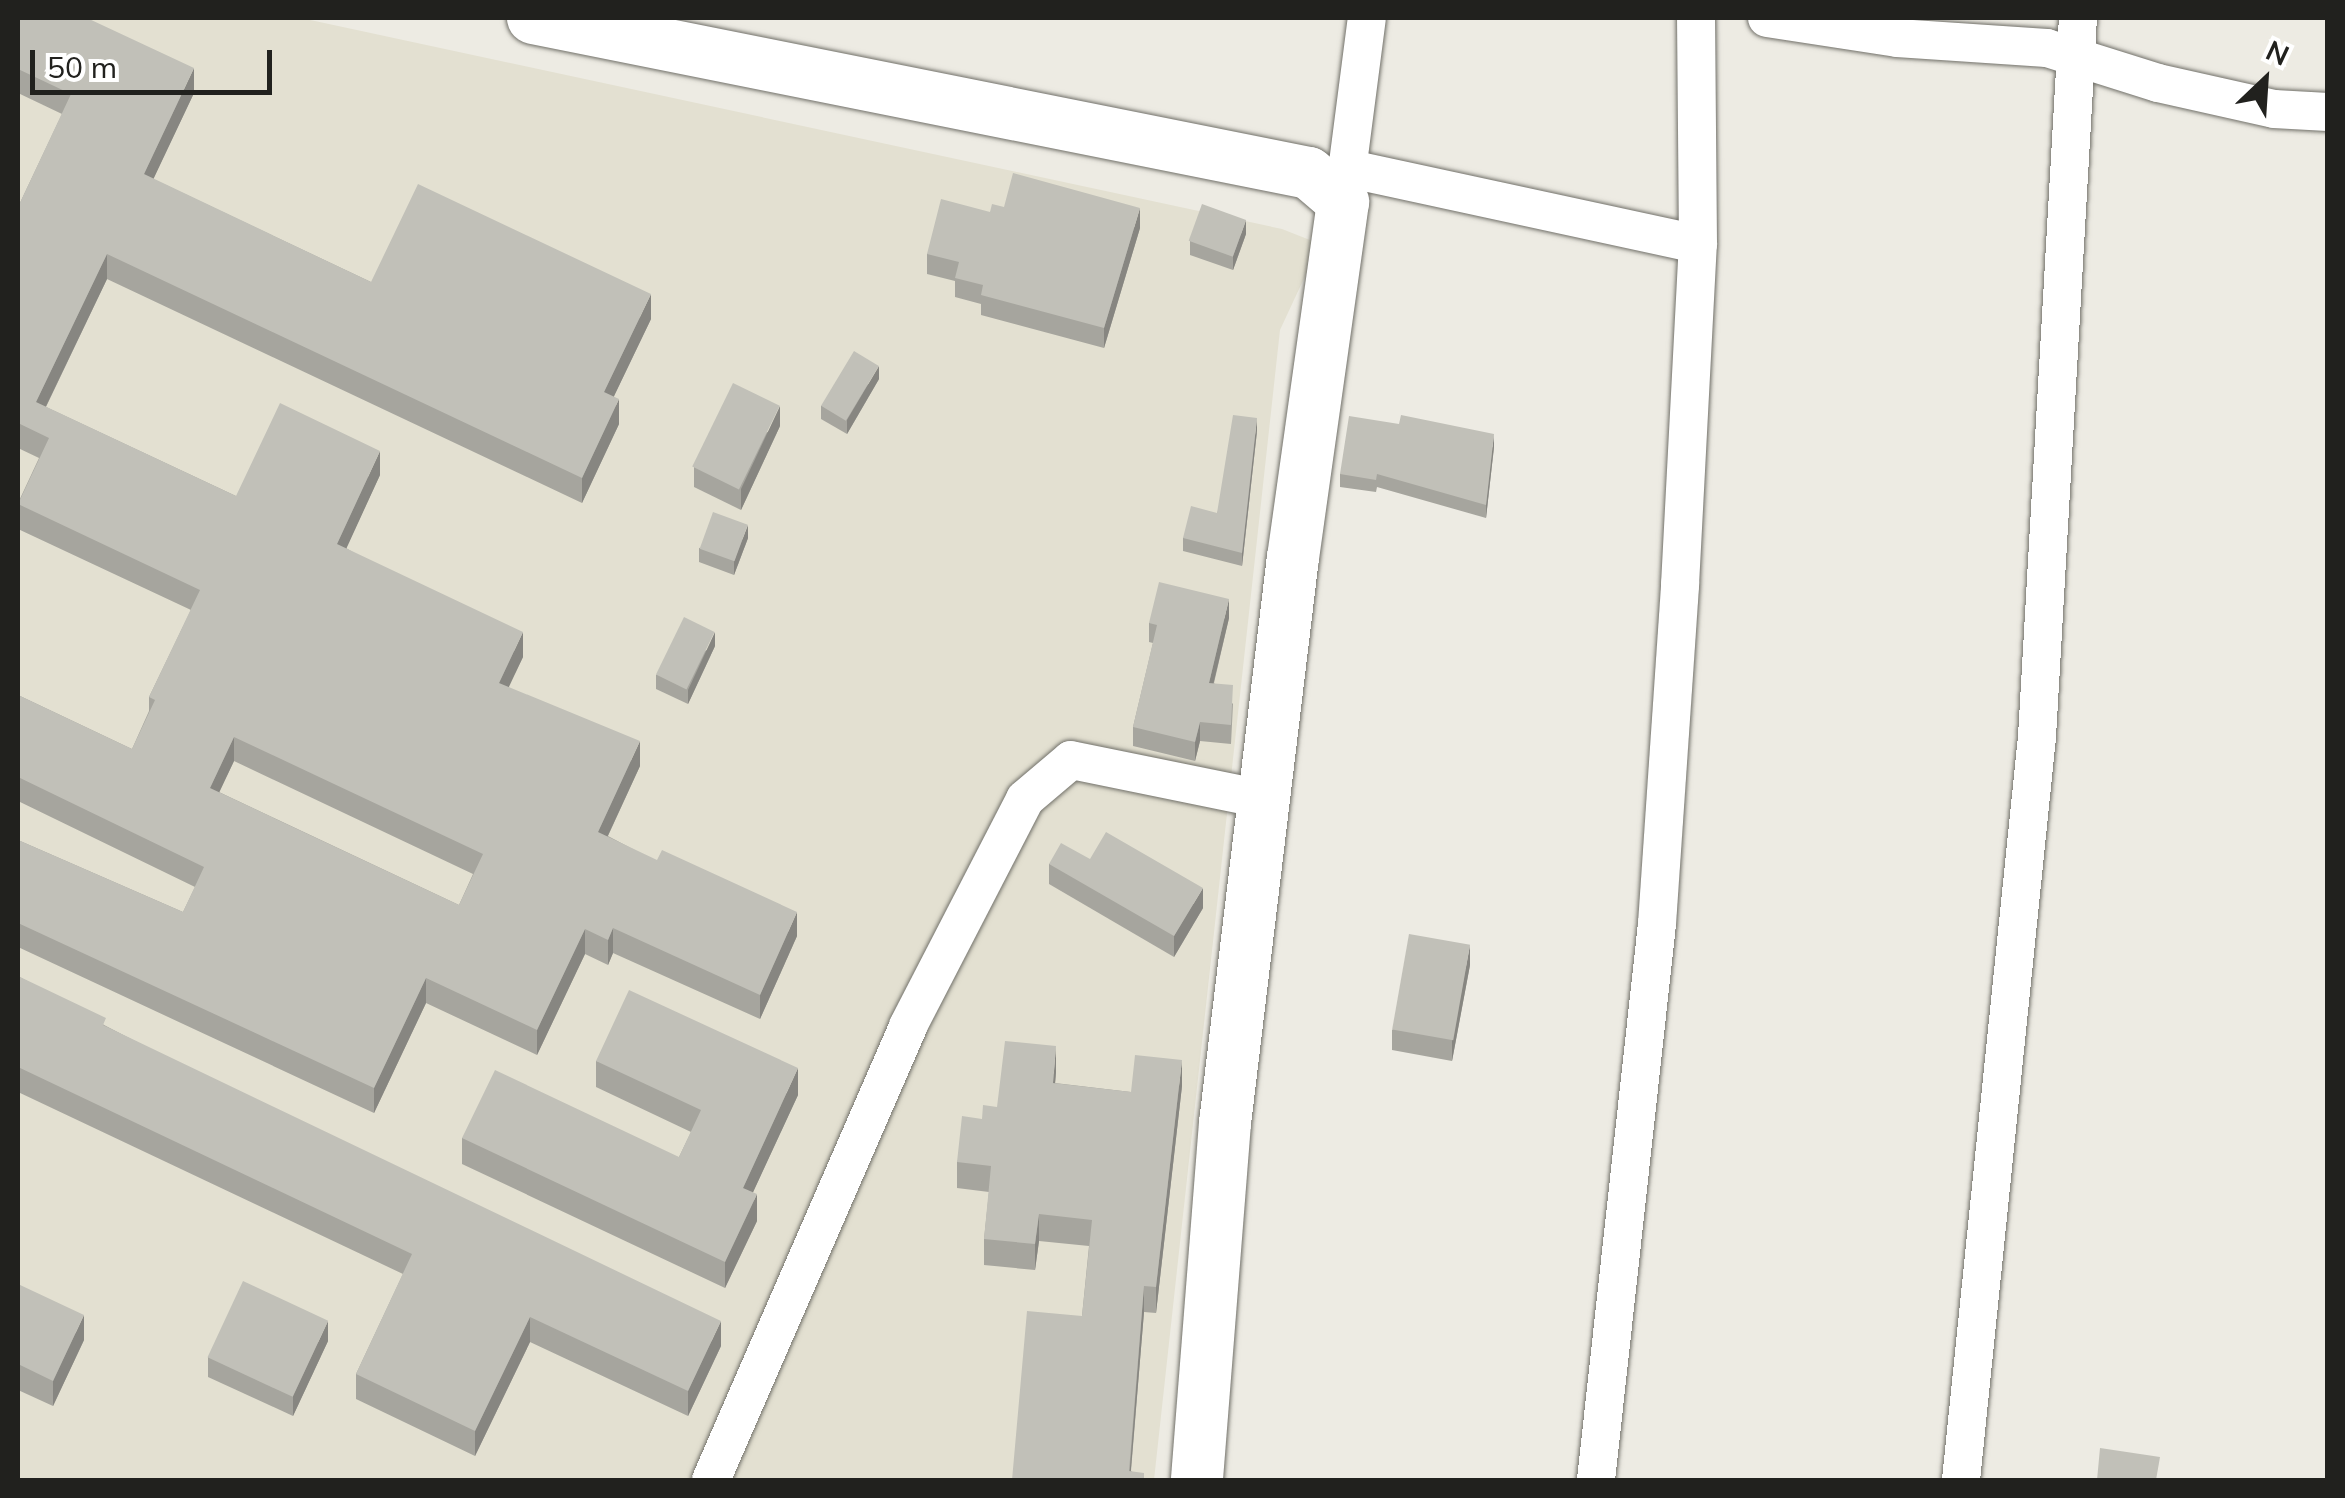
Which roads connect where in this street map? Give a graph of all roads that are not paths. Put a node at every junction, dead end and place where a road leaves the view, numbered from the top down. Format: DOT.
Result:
graph roads {
  1 [pos="533,18"];
  2 [pos="1368,18"];
  3 [pos="1696,18"];
  4 [pos="1767,18"];
  5 [pos="2078,36"];
  6 [pos="2328,112"];
  7 [pos="1345,185"];
  8 [pos="1698,244"];
  9 [pos="1263,798"];
  10 [pos="711,1480"];
  11 [pos="1197,1480"];
  12 [pos="1596,1480"];
  13 [pos="1961,1480"];
  1 -- 7 [label="main road"];
  2 -- 7 [label="street"];
  3 -- 8 [label="street"];
  4 -- 5 [label="street"];
  5 -- 6 [label="street"];
  5 -- 13 [label="street"];
  7 -- 8 [label="street"];
  7 -- 9 [label="main road"];
  8 -- 12 [label="street"];
  9 -- 10 [label="street"];
  9 -- 11 [label="main road"];
}
